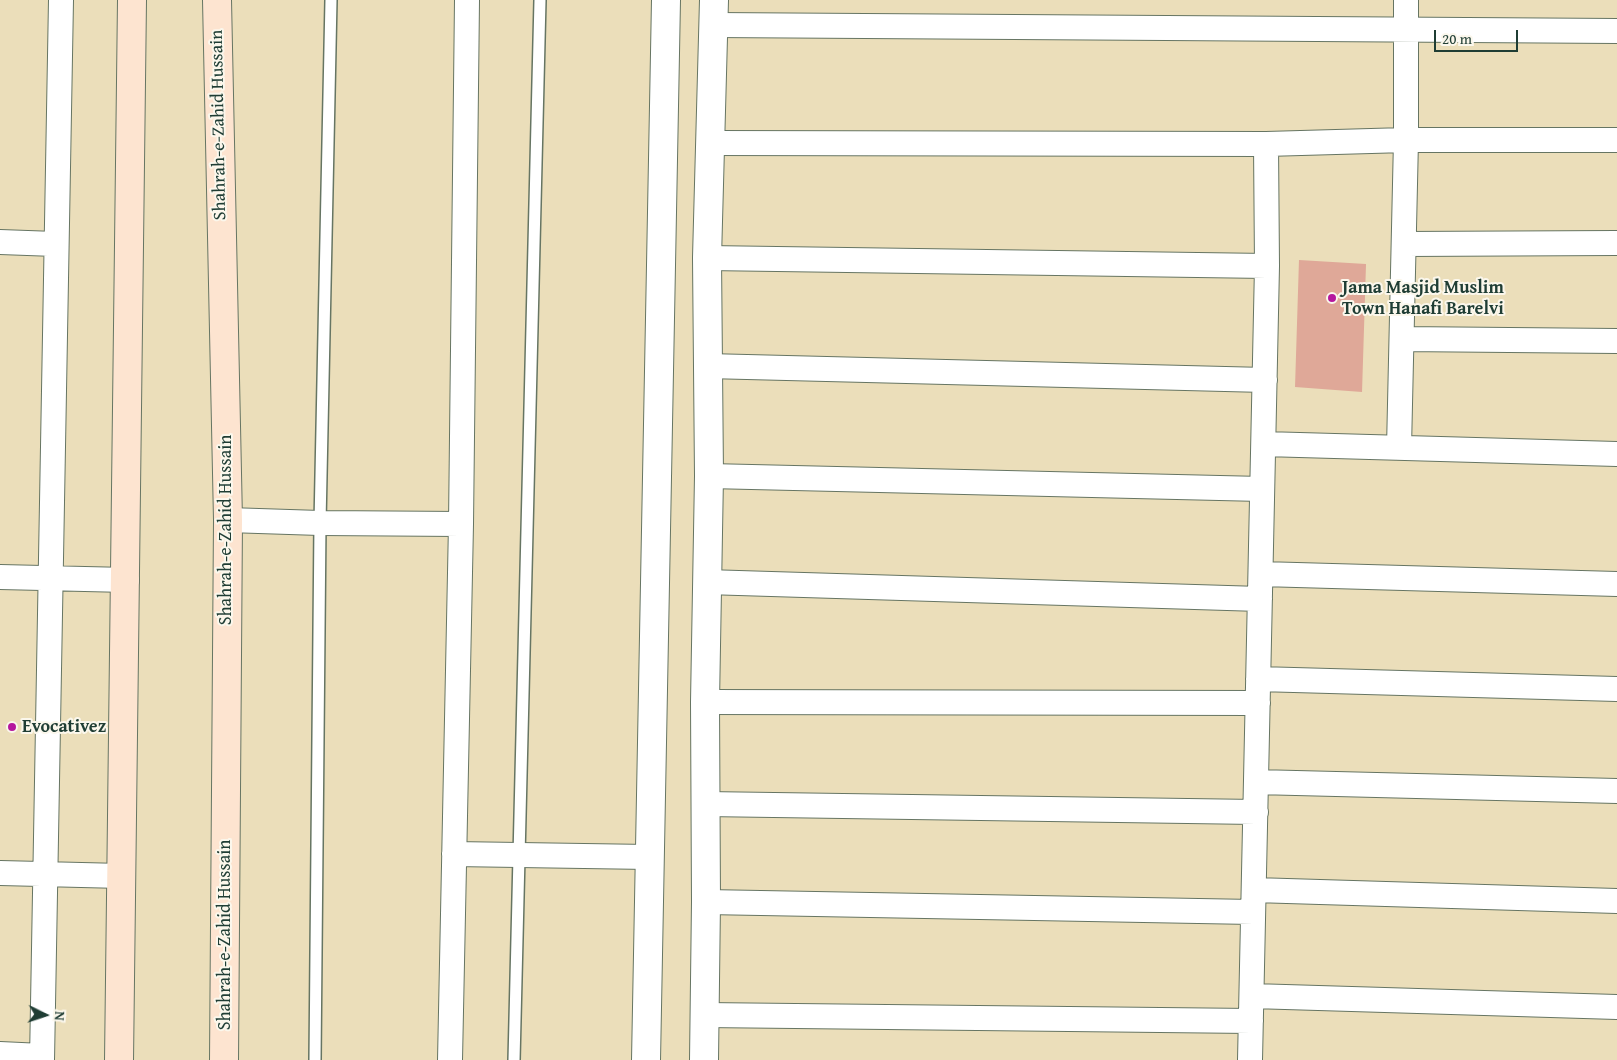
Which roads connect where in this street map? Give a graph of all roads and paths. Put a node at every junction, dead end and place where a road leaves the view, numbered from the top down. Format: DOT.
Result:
graph roads {
  1 [pos="61,0"];
  2 [pos="132,0"];
  3 [pos="216,0"];
  4 [pos="331,0"];
  5 [pos="468,0"];
  6 [pos="540,0"];
  7 [pos="666,0"];
  8 [pos="1406,0"];
  9 [pos="714,12"];
  10 [pos="1406,30"];
  11 [pos="1617,31"];
  12 [pos="1406,140"];
  13 [pos="1617,140"];
  14 [pos="710,143"];
  15 [pos="1266,144"];
  16 [pos="0,242"];
  17 [pos="1617,243"];
  18 [pos="56,244"];
  19 [pos="1404,244"];
  20 [pos="707,258"];
  21 [pos="1267,266"];
  22 [pos="1402,339"];
  23 [pos="1617,341"];
  24 [pos="707,366"];
  25 [pos="1265,380"];
  26 [pos="1264,444"];
  27 [pos="1399,448"];
  28 [pos="1617,454"];
  29 [pos="709,476"];
  30 [pos="1262,489"];
  31 [pos="228,520"];
  32 [pos="320,524"];
  33 [pos="460,524"];
  34 [pos="1261,574"];
  35 [pos="0,577"];
  36 [pos="50,578"];
  37 [pos="126,580"];
  38 [pos="706,582"];
  39 [pos="1617,584"];
  40 [pos="1260,598"];
  41 [pos="1258,679"];
  42 [pos="1617,689"];
  43 [pos="705,702"];
  44 [pos="1258,703"];
  45 [pos="1256,782"];
  46 [pos="1617,791"];
  47 [pos="705,804"];
  48 [pos="1256,812"];
  49 [pos="454,854"];
  50 [pos="520,854"];
  51 [pos="649,857"];
  52 [pos="0,873"];
  53 [pos="47,874"];
  54 [pos="122,876"];
  55 [pos="1254,901"];
  56 [pos="1617,901"];
  57 [pos="706,902"];
  58 [pos="1252,996"];
  59 [pos="1617,1007"];
  60 [pos="704,1015"];
  61 [pos="1251,1022"];
  62 [pos="0,1054"];
  63 [pos="42,1058"];
  64 [pos="119,1060"];
  65 [pos="224,1060"];
  66 [pos="315,1060"];
  67 [pos="450,1060"];
  68 [pos="514,1060"];
  69 [pos="646,1060"];
  70 [pos="704,1060"];
  71 [pos="1250,1060"];
  1 -- 18 [label="street"];
  2 -- 37 [label="main road"];
  3 -- 31 [label="main road, Shahrah-e-Zahid Hussain"];
  4 -- 32 [label="lane"];
  5 -- 33 [label="street"];
  6 -- 50 [label="lane"];
  7 -- 51 [label="street"];
  8 -- 10 [label="street"];
  9 -- 10 [label="street"];
  9 -- 14 [label="street"];
  10 -- 11 [label="street"];
  10 -- 12 [label="street"];
  12 -- 13 [label="street"];
  12 -- 15 [label="street"];
  12 -- 19 [label="street"];
  14 -- 15 [label="street"];
  14 -- 20 [label="street"];
  15 -- 21 [label="street"];
  16 -- 18 [label="street"];
  17 -- 19 [label="street"];
  18 -- 36 [label="street"];
  19 -- 22 [label="street"];
  20 -- 21 [label="street"];
  20 -- 24 [label="street"];
  21 -- 25 [label="street"];
  22 -- 23 [label="street"];
  22 -- 27 [label="street"];
  24 -- 25 [label="street"];
  24 -- 29 [label="street"];
  25 -- 26 [label="street"];
  26 -- 27 [label="street"];
  26 -- 30 [label="street"];
  27 -- 28 [label="street"];
  29 -- 30 [label="street"];
  29 -- 38 [label="street"];
  30 -- 34 [label="street"];
  31 -- 32 [label="street"];
  31 -- 65 [label="main road, Shahrah-e-Zahid Hussain"];
  32 -- 33 [label="street"];
  32 -- 66 [label="lane"];
  33 -- 49 [label="street"];
  34 -- 39 [label="street"];
  34 -- 40 [label="street"];
  35 -- 36 [label="street"];
  36 -- 37 [label="street"];
  36 -- 53 [label="street"];
  37 -- 54 [label="main road"];
  38 -- 40 [label="street"];
  38 -- 43 [label="street"];
  40 -- 41 [label="street"];
  41 -- 42 [label="street"];
  41 -- 44 [label="street"];
  43 -- 44 [label="street"];
  43 -- 47 [label="street"];
  44 -- 45 [label="street"];
  45 -- 46 [label="street"];
  45 -- 48 [label="street"];
  47 -- 48 [label="street"];
  47 -- 57 [label="street"];
  48 -- 55 [label="street"];
  49 -- 50 [label="street"];
  49 -- 67 [label="street"];
  50 -- 51 [label="street"];
  50 -- 68 [label="lane"];
  51 -- 69 [label="street"];
  52 -- 53 [label="street"];
  53 -- 54 [label="street"];
  53 -- 63 [label="street"];
  54 -- 64 [label="main road"];
  55 -- 56 [label="street"];
  55 -- 57 [label="street"];
  55 -- 58 [label="street"];
  57 -- 60 [label="street"];
  58 -- 59 [label="street"];
  58 -- 61 [label="street"];
  60 -- 61 [label="street"];
  60 -- 70 [label="street"];
  61 -- 71 [label="street"];
  62 -- 63 [label="street"];
}
